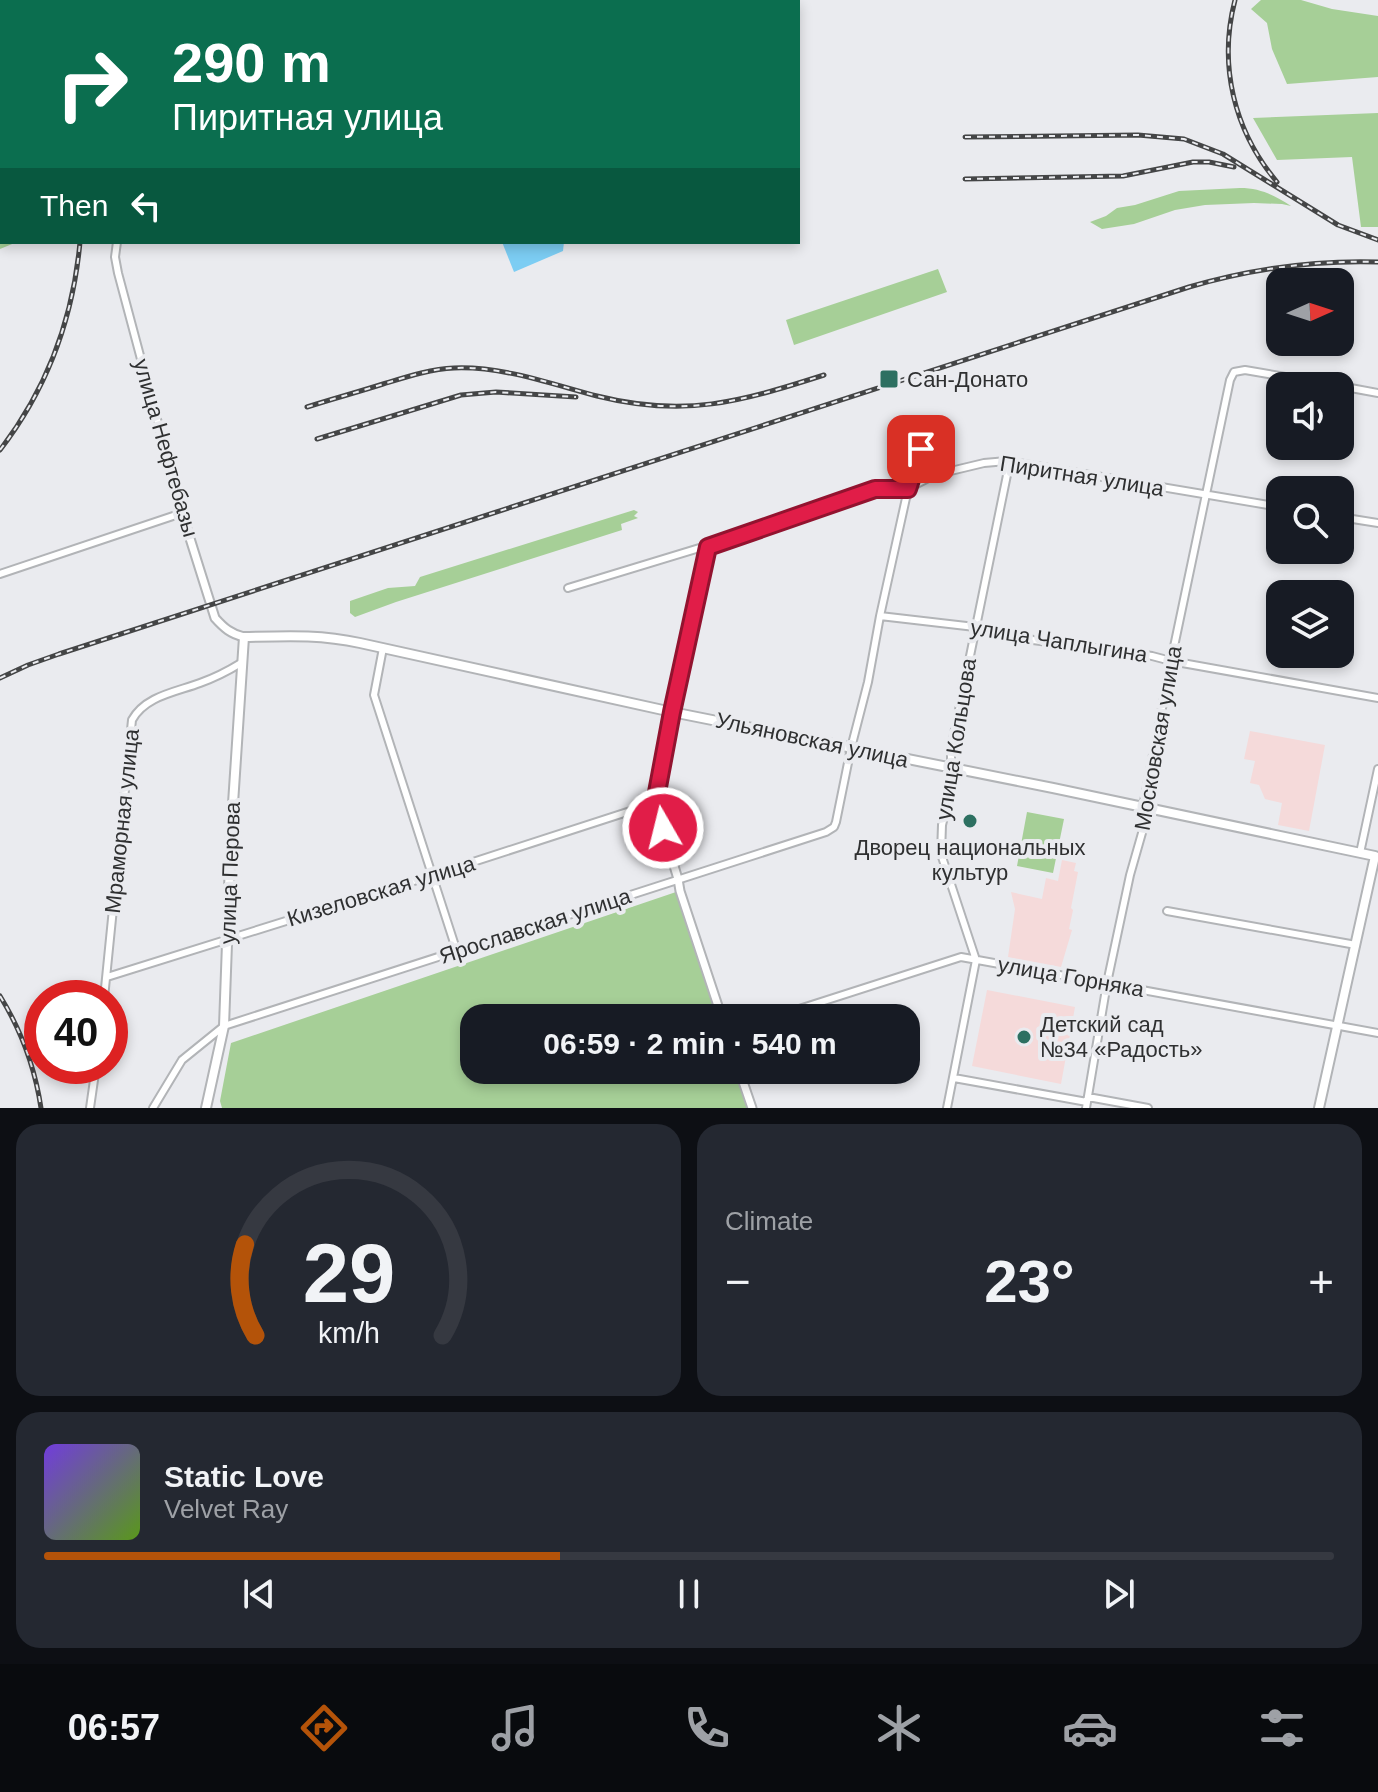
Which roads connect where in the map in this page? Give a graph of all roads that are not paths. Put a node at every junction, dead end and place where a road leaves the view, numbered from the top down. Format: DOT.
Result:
graph roads {
  1 [pos="117,244"];
  2 [pos="1266,374"];
  3 [pos="1354,389"];
  4 [pos="1378,393"];
  5 [pos="919,428"];
  6 [pos="1007,461"];
  7 [pos="908,489"];
  8 [pos="1206,496"];
  9 [pos="1266,505"];
  10 [pos="182,513"];
  11 [pos="1354,519"];
  12 [pos="1378,523"];
  13 [pos="708,547"];
  14 [pos="0,574"];
  15 [pos="568,588"];
  16 [pos="880,616"];
  17 [pos="975,627"];
  18 [pos="244,637"];
  19 [pos="383,648"];
  20 [pos="1171,661"];
  21 [pos="241,663"];
  22 [pos="1378,698"];
  23 [pos="672,712"];
  24 [pos="851,748"];
  25 [pos="951,769"];
  26 [pos="1378,769"];
  27 [pos="655,803"];
  28 [pos="1143,807"];
  29 [pos="1360,853"];
  30 [pos="1377,856"];
  31 [pos="433,875"];
  32 [pos="678,879"];
  33 [pos="1167,911"];
  34 [pos="228,939"];
  35 [pos="1356,945"];
  36 [pos="457,952"];
  37 [pos="976,960"];
  38 [pos="107,977"];
  39 [pos="107,980"];
  40 [pos="1107,983"];
  41 [pos="717,1004"];
  42 [pos="814,1004"];
  43 [pos="224,1026"];
  44 [pos="1337,1027"];
  45 [pos="1378,1033"];
  46 [pos="954,1078"];
  47 [pos="93,1084"];
  48 [pos="744,1084"];
  49 [pos="1087,1102"];
  50 [pos="90,1108"];
  51 [pos="153,1108"];
  52 [pos="206,1108"];
  53 [pos="752,1108"];
  54 [pos="947,1108"];
  55 [pos="1148,1108"];
  56 [pos="1319,1108"];
  1 -- 10 [label="street, улица Нефтебазы"];
  2 -- 8 [label="street, Московская улица"];
  3 -- 4 [label="street"];
  5 -- 7 [label="street, Ярославская улица"];
  6 -- 7 [label="street, Пиритная улица"];
  6 -- 8 [label="street, Пиритная улица"];
  6 -- 17 [label="street, улица Кольцова"];
  7 -- 13 [label="street, Пиритная улица"];
  7 -- 16 [label="street, Ярославская улица"];
  8 -- 9 [label="street, Пиритная улица"];
  8 -- 20 [label="street, Московская улица"];
  10 -- 14 [label="street"];
  10 -- 18 [label="street, улица Нефтебазы"];
  11 -- 12 [label="street"];
  13 -- 15 [label="street, Пиритная улица"];
  13 -- 23 [label="street"];
  16 -- 17 [label="street, улица Чаплыгина"];
  16 -- 24 [label="street, Ярославская улица"];
  17 -- 20 [label="street, улица Чаплыгина"];
  17 -- 25 [label="street, улица Кольцова"];
  18 -- 19 [label="main road, Ульяновская улица"];
  18 -- 21 [label="main road, улица Перова"];
  19 -- 23 [label="main road, Ульяновская улица"];
  19 -- 31 [label="street"];
  20 -- 22 [label="street, улица Чаплыгина"];
  20 -- 28 [label="street, Московская улица"];
  21 -- 34 [label="main road, улица Перова"];
  21 -- 38 [label="street, Мраморная улица"];
  23 -- 24 [label="main road, Ульяновская улица"];
  23 -- 27 [label="street"];
  24 -- 25 [label="main road, Ульяновская улица"];
  24 -- 32 [label="street, Ярославская улица"];
  25 -- 28 [label="main road, Ульяновская улица"];
  25 -- 37 [label="street, улица Кольцова"];
  26 -- 29 [label="street"];
  27 -- 31 [label="street, Кизеловская улица"];
  27 -- 32 [label="street"];
  28 -- 29 [label="main road, Ульяновская улица"];
  28 -- 40 [label="street, Московская улица"];
  29 -- 30 [label="main road, Ульяновская улица"];
  30 -- 35 [label="main road"];
  31 -- 34 [label="street, Кизеловская улица"];
  31 -- 36 [label="street"];
  32 -- 36 [label="street, Ярославская улица"];
  32 -- 41 [label="street"];
  33 -- 35 [label="street"];
  34 -- 38 [label="street, Кизеловская улица"];
  34 -- 43 [label="main road, улица Перова"];
  35 -- 44 [label="main road"];
  36 -- 43 [label="street, Ярославская улица"];
  37 -- 40 [label="street, улица Горняка"];
  37 -- 42 [label="street, улица Горняка"];
  37 -- 46 [label="street, улица Кольцова"];
  38 -- 39 [label="street, Мраморная улица"];
  40 -- 44 [label="street, улица Горняка"];
  40 -- 49 [label="street, Московская улица"];
  43 -- 51 [label="street, Ярославская улица"];
  43 -- 52 [label="main road, улица Перова"];
  44 -- 45 [label="street, улица Горняка"];
  44 -- 56 [label="main road"];
  46 -- 49 [label="street"];
  46 -- 54 [label="street, улица Кольцова"];
  47 -- 50 [label="street"];
  48 -- 53 [label="street"];
  49 -- 55 [label="street"];
}
